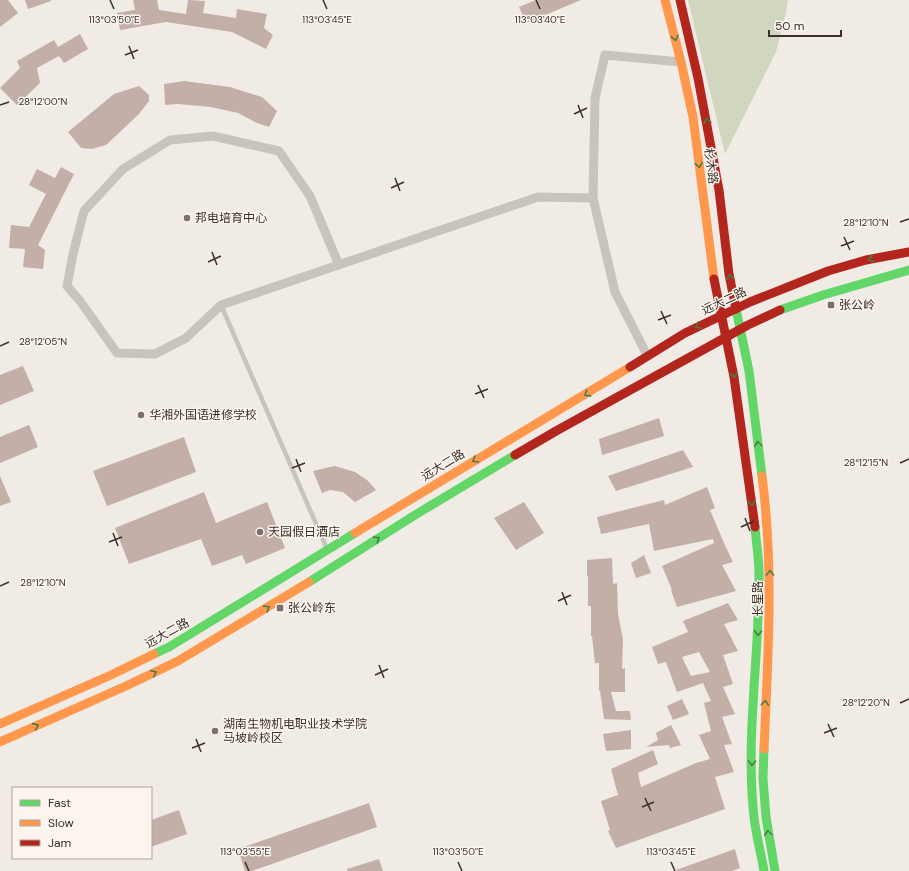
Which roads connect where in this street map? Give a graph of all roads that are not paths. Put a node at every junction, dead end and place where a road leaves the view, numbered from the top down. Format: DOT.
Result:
graph roads {
  1 [pos="666,0"];
  2 [pos="680,0"];
  3 [pos="681,62"];
  4 [pos="593,198"];
  5 [pos="909,252"];
  6 [pos="339,265"];
  7 [pos="909,270"];
  8 [pos="221,305"];
  9 [pos="736,308"];
  10 [pos="721,315"];
  11 [pos="740,329"];
  12 [pos="725,337"];
  13 [pos="647,355"];
  14 [pos="328,550"];
  15 [pos="0,724"];
  16 [pos="0,742"];
  17 [pos="764,871"];
  18 [pos="775,871"];
  1 -- 3 [label="main road, 杉木路, one-way"];
  9 -- 2 [label="main road, 杉木路, one-way"];
  3 -- 4 [label="street"];
  3 -- 10 [label="main road, 杉木路, one-way"];
  4 -- 6 [label="street"];
  4 -- 13 [label="street"];
  5 -- 9 [label="main road, 远大二路, one-way"];
  6 -- 8 [label="street"];
  6 -- 8 [label="street"];
  7 -- 11 [label="main road"];
  8 -- 14 [label="lane"];
  9 -- 10 [label="main road, 远大二路"];
  9 -- 11 [label="main road, 杉木路"];
  10 -- 12 [label="main road, 杉木路"];
  10 -- 13 [label="main road, 远大二路, one-way"];
  11 -- 12 [label="main road"];
  18 -- 11 [label="main road, 长星路, one-way"];
  16 -- 12 [label="main road, one-way"];
  12 -- 17 [label="main road, 长星路, one-way"];
  13 -- 14 [label="main road, 远大二路, one-way"];
  14 -- 15 [label="main road, 远大二路"];
}
